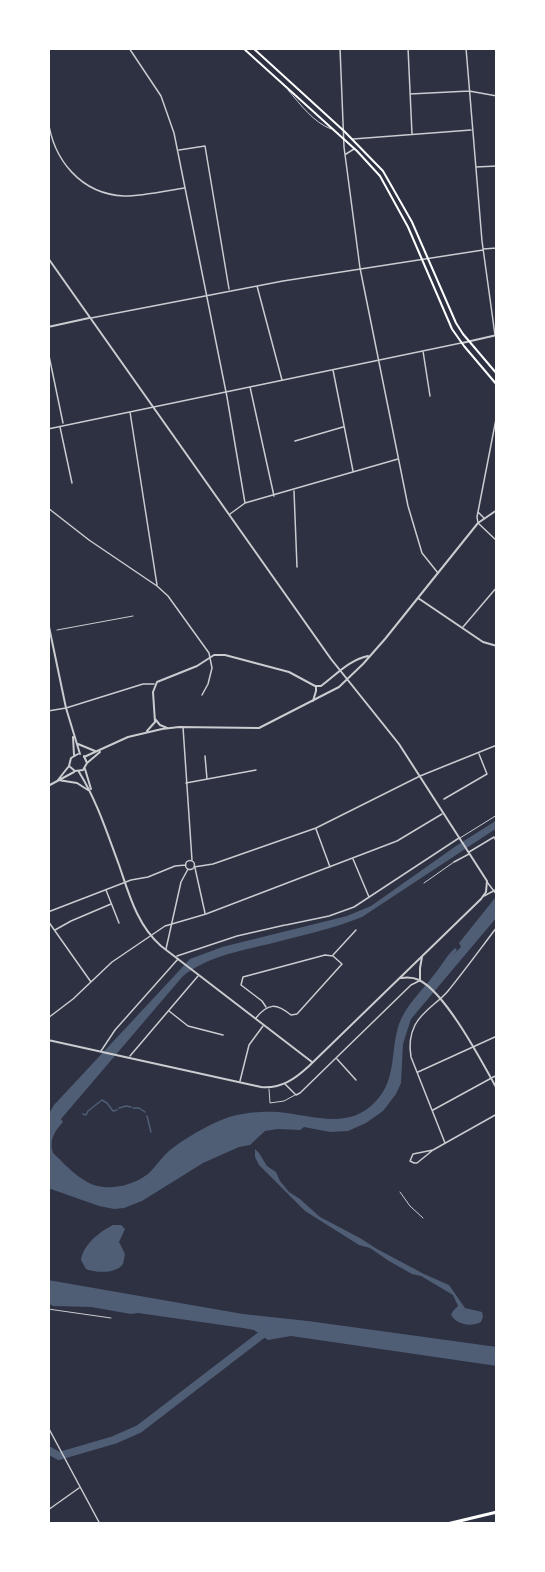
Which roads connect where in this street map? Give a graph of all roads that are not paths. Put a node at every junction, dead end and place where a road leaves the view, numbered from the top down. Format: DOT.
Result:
graph roads {
  1 [pos="129,48"];
  2 [pos="243,48"];
  3 [pos="253,48"];
  4 [pos="340,48"];
  5 [pos="408,48"];
  6 [pos="466,48"];
  7 [pos="469,91"];
  8 [pos="410,94"];
  9 [pos="497,96"];
  10 [pos="48,119"];
  11 [pos="472,130"];
  12 [pos="344,131"];
  13 [pos="412,134"];
  14 [pos="344,139"];
  15 [pos="352,139"];
  16 [pos="355,149"];
  17 [pos="178,150"];
  18 [pos="346,155"];
  19 [pos="497,166"];
  20 [pos="475,167"];
  21 [pos="185,188"];
  22 [pos="497,248"];
  23 [pos="482,250"];
  24 [pos="48,258"];
  25 [pos="427,258"];
  26 [pos="422,259"];
  27 [pos="360,268"];
  28 [pos="257,286"];
  29 [pos="229,291"];
  30 [pos="206,295"];
  31 [pos="91,318"];
  32 [pos="48,327"];
  33 [pos="496,336"];
  34 [pos="469,341"];
  35 [pos="461,343"];
  36 [pos="48,351"];
  37 [pos="423,351"];
  38 [pos="378,360"];
  39 [pos="333,369"];
  40 [pos="497,374"];
  41 [pos="282,380"];
  42 [pos="497,385"];
  43 [pos="250,386"];
  44 [pos="225,391"];
  45 [pos="430,396"];
  46 [pos="153,406"];
  47 [pos="130,411"];
  48 [pos="497,414"];
  49 [pos="64,425"];
  50 [pos="59,426"];
  51 [pos="344,427"];
  52 [pos="48,429"];
  53 [pos="295,441"];
  54 [pos="398,459"];
  55 [pos="353,471"];
  56 [pos="72,483"];
  57 [pos="294,490"];
  58 [pos="273,496"];
  59 [pos="245,503"];
  60 [pos="48,508"];
  61 [pos="497,510"];
  62 [pos="478,511"];
  63 [pos="229,514"];
  64 [pos="484,518"];
  65 [pos="478,523"];
  66 [pos="497,541"];
  67 [pos="297,567"];
  68 [pos="438,573"];
  69 [pos="157,586"];
  70 [pos="496,590"];
  71 [pos="418,598"];
  72 [pos="133,616"];
  73 [pos="48,622"];
  74 [pos="463,628"];
  75 [pos="57,630"];
  76 [pos="49,634"];
  77 [pos="497,646"];
  78 [pos="368,656"];
  79 [pos="210,657"];
  80 [pos="339,671"];
  81 [pos="347,681"];
  82 [pos="155,684"];
  83 [pos="315,686"];
  84 [pos="202,695"];
  85 [pos="313,701"];
  86 [pos="66,708"];
  87 [pos="48,711"];
  88 [pos="155,719"];
  89 [pos="183,727"];
  90 [pos="168,728"];
  91 [pos="147,732"];
  92 [pos="73,734"];
  93 [pos="76,742"];
  94 [pos="497,745"];
  95 [pos="102,750"];
  96 [pos="98,751"];
  97 [pos="479,753"];
  98 [pos="80,754"];
  99 [pos="74,755"];
  100 [pos="84,756"];
  101 [pos="205,756"];
  102 [pos="87,763"];
  103 [pos="69,766"];
  104 [pos="85,769"];
  105 [pos="256,770"];
  106 [pos="75,771"];
  107 [pos="79,772"];
  108 [pos="420,776"];
  109 [pos="58,780"];
  110 [pos="207,780"];
  111 [pos="186,783"];
  112 [pos="48,786"];
  113 [pos="92,795"];
  114 [pos="444,799"];
  115 [pos="443,813"];
  116 [pos="497,815"];
  117 [pos="316,828"];
  118 [pos="460,838"];
  119 [pos="497,842"];
  120 [pos="468,852"];
  121 [pos="352,858"];
  122 [pos="192,861"];
  123 [pos="454,862"];
  124 [pos="186,865"];
  125 [pos="194,867"];
  126 [pos="200,867"];
  127 [pos="330,867"];
  128 [pos="188,869"];
  129 [pos="197,872"];
  130 [pos="487,881"];
  131 [pos="125,882"];
  132 [pos="424,883"];
  133 [pos="497,889"];
  134 [pos="106,890"];
  135 [pos="494,891"];
  136 [pos="497,896"];
  137 [pos="369,897"];
  138 [pos="481,899"];
  139 [pos="111,904"];
  140 [pos="48,912"];
  141 [pos="206,914"];
  142 [pos="48,921"];
  143 [pos="119,923"];
  144 [pos="171,923"];
  145 [pos="497,927"];
  146 [pos="356,930"];
  147 [pos="54,931"];
  148 [pos="151,935"];
  149 [pos="166,950"];
  150 [pos="333,956"];
  151 [pos="423,956"];
  152 [pos="178,958"];
  153 [pos="199,975"];
  154 [pos="398,979"];
  155 [pos="420,981"];
  156 [pos="91,982"];
  157 [pos="439,998"];
  158 [pos="266,1007"];
  159 [pos="168,1011"];
  160 [pos="48,1018"];
  161 [pos="256,1019"];
  162 [pos="264,1025"];
  163 [pos="223,1035"];
  164 [pos="497,1036"];
  165 [pos="48,1040"];
  166 [pos="473,1047"];
  167 [pos="101,1052"];
  168 [pos="130,1058"];
  169 [pos="336,1058"];
  170 [pos="312,1062"];
  171 [pos="418,1073"];
  172 [pos="497,1075"];
  173 [pos="491,1078"];
  174 [pos="356,1080"];
  175 [pos="240,1082"];
  176 [pos="285,1084"];
  177 [pos="269,1087"];
  178 [pos="497,1089"];
  179 [pos="296,1095"];
  180 [pos="432,1110"];
  181 [pos="497,1114"];
  182 [pos="445,1143"];
  183 [pos="433,1150"];
  184 [pos="400,1192"];
  185 [pos="423,1218"];
  186 [pos="48,1309"];
  187 [pos="111,1318"];
  188 [pos="48,1427"];
  189 [pos="80,1487"];
  190 [pos="48,1510"];
  191 [pos="497,1512"];
  192 [pos="100,1524"];
  193 [pos="447,1524"];
  1 -- 17 [label="street"];
  2 -- 14 [label="main road"];
  3 -- 12 [label="main road"];
  4 -- 12 [label="street"];
  5 -- 8 [label="street"];
  6 -- 7 [label="street"];
  7 -- 8 [label="street"];
  7 -- 9 [label="street"];
  7 -- 11 [label="street"];
  8 -- 13 [label="street"];
  10 -- 21 [label="street"];
  11 -- 13 [label="street"];
  11 -- 20 [label="street"];
  12 -- 14 [label="street"];
  12 -- 15 [label="main road"];
  13 -- 15 [label="street"];
  14 -- 16 [label="main road"];
  14 -- 18 [label="street"];
  15 -- 25 [label="main road"];
  16 -- 18 [label="street"];
  16 -- 26 [label="main road"];
  17 -- 21 [label="street"];
  17 -- 29 [label="street"];
  18 -- 27 [label="street"];
  19 -- 20 [label="street"];
  20 -- 23 [label="street"];
  21 -- 30 [label="street"];
  22 -- 23 [label="street"];
  23 -- 25 [label="street"];
  23 -- 33 [label="street"];
  24 -- 31 [label="street"];
  25 -- 26 [label="street"];
  25 -- 34 [label="main road"];
  26 -- 27 [label="street"];
  26 -- 35 [label="main road"];
  27 -- 28 [label="street"];
  27 -- 38 [label="street"];
  28 -- 29 [label="street"];
  28 -- 41 [label="street"];
  29 -- 30 [label="street"];
  30 -- 31 [label="street"];
  30 -- 44 [label="street"];
  31 -- 32 [label="street"];
  31 -- 46 [label="street"];
  33 -- 34 [label="street"];
  34 -- 35 [label="street"];
  34 -- 40 [label="main road"];
  35 -- 37 [label="street"];
  35 -- 42 [label="main road"];
  36 -- 49 [label="street"];
  37 -- 38 [label="street"];
  37 -- 45 [label="street"];
  38 -- 39 [label="street"];
  38 -- 54 [label="street"];
  39 -- 41 [label="street"];
  39 -- 51 [label="street"];
  41 -- 43 [label="street"];
  43 -- 44 [label="street"];
  43 -- 58 [label="street"];
  44 -- 46 [label="street"];
  44 -- 59 [label="street"];
  46 -- 47 [label="street"];
  46 -- 63 [label="street"];
  47 -- 49 [label="street"];
  47 -- 69 [label="street"];
  48 -- 62 [label="street"];
  49 -- 50 [label="street"];
  50 -- 52 [label="street"];
  50 -- 56 [label="street"];
  51 -- 53 [label="street"];
  51 -- 55 [label="street"];
  54 -- 55 [label="street"];
  54 -- 68 [label="street"];
  55 -- 57 [label="street"];
  57 -- 58 [label="street"];
  57 -- 67 [label="street"];
  58 -- 59 [label="street"];
  59 -- 63 [label="street"];
  60 -- 69 [label="street"];
  61 -- 64 [label="street"];
  62 -- 64 [label="street"];
  62 -- 65 [label="street"];
  63 -- 80 [label="street"];
  64 -- 65 [label="street"];
  65 -- 66 [label="street"];
  65 -- 68 [label="street"];
  68 -- 71 [label="street"];
  69 -- 79 [label="street"];
  70 -- 74 [label="street"];
  71 -- 74 [label="street"];
  71 -- 78 [label="street"];
  72 -- 75 [label="lane"];
  73 -- 76 [label="street"];
  74 -- 77 [label="street"];
  76 -- 86 [label="street"];
  78 -- 80 [label="street"];
  78 -- 81 [label="street"];
  79 -- 82 [label="street"];
  79 -- 83 [label="street"];
  79 -- 84 [label="street"];
  80 -- 81 [label="street"];
  80 -- 83 [label="street"];
  81 -- 85 [label="street"];
  81 -- 108 [label="street"];
  82 -- 86 [label="street"];
  82 -- 88 [label="street"];
  83 -- 85 [label="street"];
  85 -- 89 [label="street"];
  86 -- 87 [label="street"];
  86 -- 92 [label="street"];
  88 -- 90 [label="street"];
  88 -- 91 [label="street"];
  89 -- 90 [label="street"];
  89 -- 111 [label="street"];
  90 -- 91 [label="street"];
  91 -- 95 [label="street"];
  92 -- 93 [label="street"];
  92 -- 99 [label="street"];
  93 -- 96 [label="street"];
  93 -- 98 [label="street"];
  94 -- 97 [label="street"];
  95 -- 96 [label="street"];
  95 -- 102 [label="street"];
  96 -- 100 [label="street"];
  97 -- 108 [label="street"];
  97 -- 114 [label="street"];
  98 -- 99 [label="street"];
  98 -- 100 [label="street"];
  99 -- 103 [label="street"];
  100 -- 102 [label="street"];
  101 -- 110 [label="street"];
  102 -- 104 [label="street"];
  103 -- 106 [label="street"];
  103 -- 109 [label="street"];
  104 -- 107 [label="street"];
  104 -- 113 [label="street"];
  105 -- 110 [label="street"];
  106 -- 107 [label="street"];
  106 -- 109 [label="street"];
  107 -- 113 [label="street"];
  108 -- 115 [label="street"];
  108 -- 117 [label="street"];
  109 -- 112 [label="street"];
  109 -- 113 [label="street"];
  110 -- 111 [label="street"];
  111 -- 122 [label="street"];
  113 -- 131 [label="street"];
  115 -- 118 [label="street"];
  115 -- 121 [label="street"];
  116 -- 118 [label="lane"];
  117 -- 126 [label="street"];
  117 -- 127 [label="street"];
  118 -- 120 [label="street"];
  118 -- 137 [label="street"];
  119 -- 120 [label="street"];
  120 -- 123 [label="street"];
  120 -- 130 [label="street"];
  121 -- 127 [label="street"];
  121 -- 137 [label="street"];
  122 -- 124 [label="street"];
  122 -- 125 [label="street"];
  123 -- 132 [label="lane"];
  124 -- 128 [label="street"];
  124 -- 131 [label="street"];
  125 -- 126 [label="street"];
  125 -- 128 [label="street"];
  125 -- 129 [label="street"];
  126 -- 129 [label="street"];
  127 -- 141 [label="street"];
  128 -- 144 [label="street"];
  129 -- 141 [label="street"];
  130 -- 135 [label="street"];
  130 -- 138 [label="street"];
  131 -- 134 [label="street"];
  131 -- 148 [label="street"];
  133 -- 135 [label="street"];
  134 -- 139 [label="street"];
  134 -- 140 [label="street"];
  135 -- 136 [label="street"];
  135 -- 138 [label="street"];
  137 -- 152 [label="street"];
  138 -- 151 [label="street"];
  139 -- 143 [label="street"];
  139 -- 147 [label="street"];
  141 -- 144 [label="street"];
  142 -- 147 [label="street"];
  144 -- 148 [label="street"];
  144 -- 149 [label="street"];
  145 -- 157 [label="street"];
  146 -- 150 [label="street"];
  147 -- 156 [label="street"];
  148 -- 149 [label="street"];
  148 -- 156 [label="street"];
  149 -- 152 [label="street"];
  150 -- 158 [label="street"];
  150 -- 158 [label="street"];
  151 -- 154 [label="street"];
  151 -- 155 [label="street"];
  152 -- 153 [label="street"];
  152 -- 167 [label="street"];
  153 -- 159 [label="street"];
  153 -- 161 [label="street"];
  154 -- 155 [label="street"];
  154 -- 170 [label="street"];
  155 -- 157 [label="street"];
  155 -- 169 [label="street"];
  156 -- 160 [label="street"];
  157 -- 166 [label="street"];
  157 -- 171 [label="street"];
  158 -- 161 [label="street"];
  159 -- 163 [label="street"];
  159 -- 168 [label="street"];
  161 -- 162 [label="street"];
  162 -- 170 [label="street"];
  162 -- 175 [label="street"];
  164 -- 166 [label="street"];
  165 -- 167 [label="street"];
  166 -- 171 [label="street"];
  166 -- 173 [label="street"];
  167 -- 168 [label="street"];
  168 -- 175 [label="street"];
  169 -- 174 [label="street"];
  169 -- 179 [label="street"];
  170 -- 176 [label="street"];
  171 -- 180 [label="street"];
  172 -- 173 [label="street"];
  173 -- 178 [label="street"];
  173 -- 180 [label="street"];
  175 -- 177 [label="street"];
  176 -- 177 [label="street"];
  176 -- 179 [label="street"];
  177 -- 179 [label="lane"];
  180 -- 182 [label="street"];
  181 -- 182 [label="street"];
  182 -- 183 [label="street"];
  183 -- 183 [label="street"];
  184 -- 185 [label="lane"];
  186 -- 187 [label="lane"];
  188 -- 189 [label="street"];
  189 -- 190 [label="street"];
  189 -- 192 [label="street"];
  191 -- 193 [label="main road"];
}
